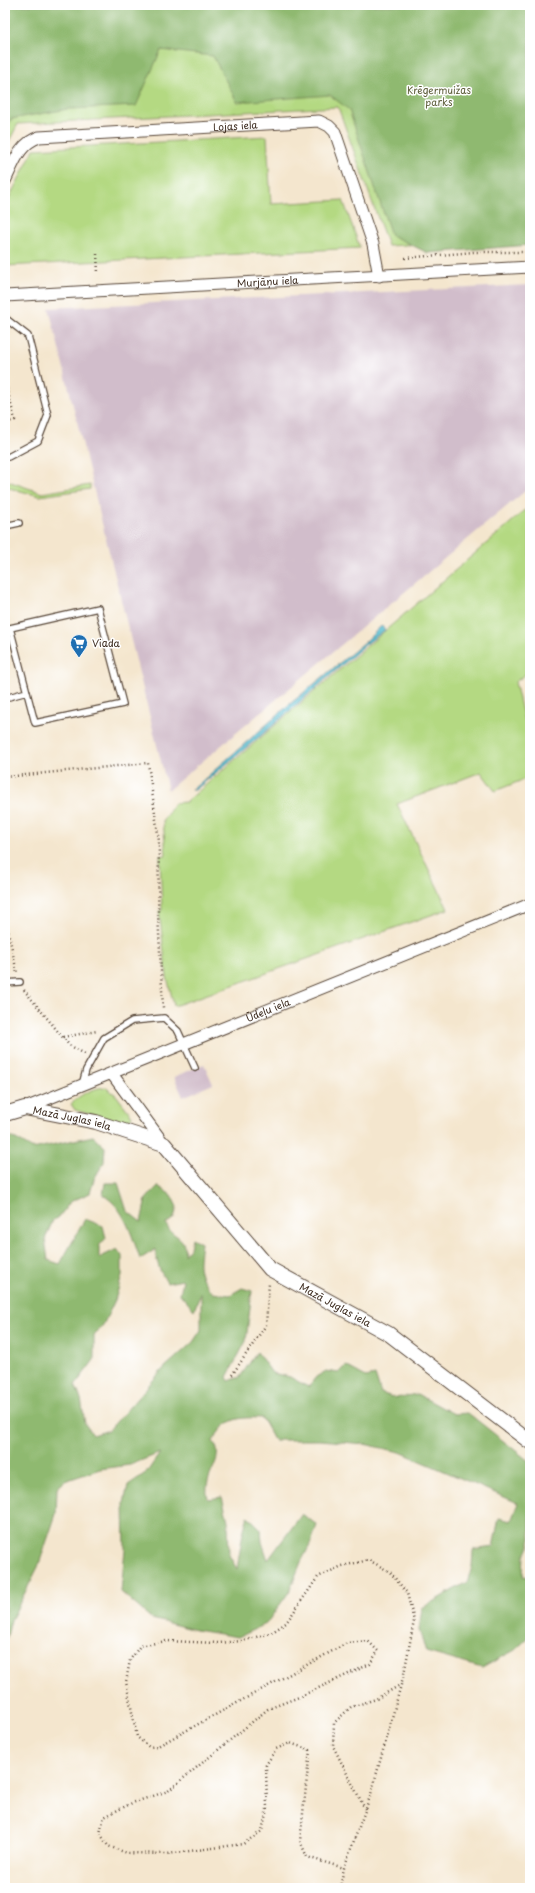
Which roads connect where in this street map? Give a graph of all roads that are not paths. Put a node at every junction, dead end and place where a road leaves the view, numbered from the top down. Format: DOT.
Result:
graph roads {
  1 [pos="5,181"];
  2 [pos="530,267"];
  3 [pos="379,276"];
  4 [pos="5,296"];
  5 [pos="5,318"];
  6 [pos="5,457"];
  7 [pos="19,523"];
  8 [pos="5,526"];
  9 [pos="27,692"];
  10 [pos="5,698"];
  11 [pos="530,904"];
  12 [pos="20,982"];
  13 [pos="5,983"];
  14 [pos="185,1042"];
  15 [pos="195,1068"];
  16 [pos="112,1074"];
  17 [pos="82,1085"];
  18 [pos="25,1108"];
  19 [pos="5,1114"];
  20 [pos="164,1144"];
  21 [pos="530,1442"];
  1 -- 3 [label="street, Lojas iela"];
  2 -- 3 [label="street, Murjāņu iela"];
  3 -- 4 [label="street, Murjāņu iela"];
  5 -- 6 [label="lane"];
  7 -- 8 [label="lane"];
  9 -- 9 [label="lane"];
  9 -- 10 [label="lane"];
  11 -- 14 [label="street, Ūdeļu iela"];
  12 -- 13 [label="lane"];
  14 -- 15 [label="lane"];
  14 -- 16 [label="street, Ūdeļu iela"];
  14 -- 17 [label="lane"];
  16 -- 17 [label="street, Ūdeļu iela"];
  16 -- 20 [label="street, Mazā Juglas iela"];
  17 -- 18 [label="street, Ūdeļu iela"];
  18 -- 19 [label="street, Ūdeļu iela"];
  18 -- 20 [label="street, Mazā Juglas iela"];
  20 -- 21 [label="street, Mazā Juglas iela"];
}
